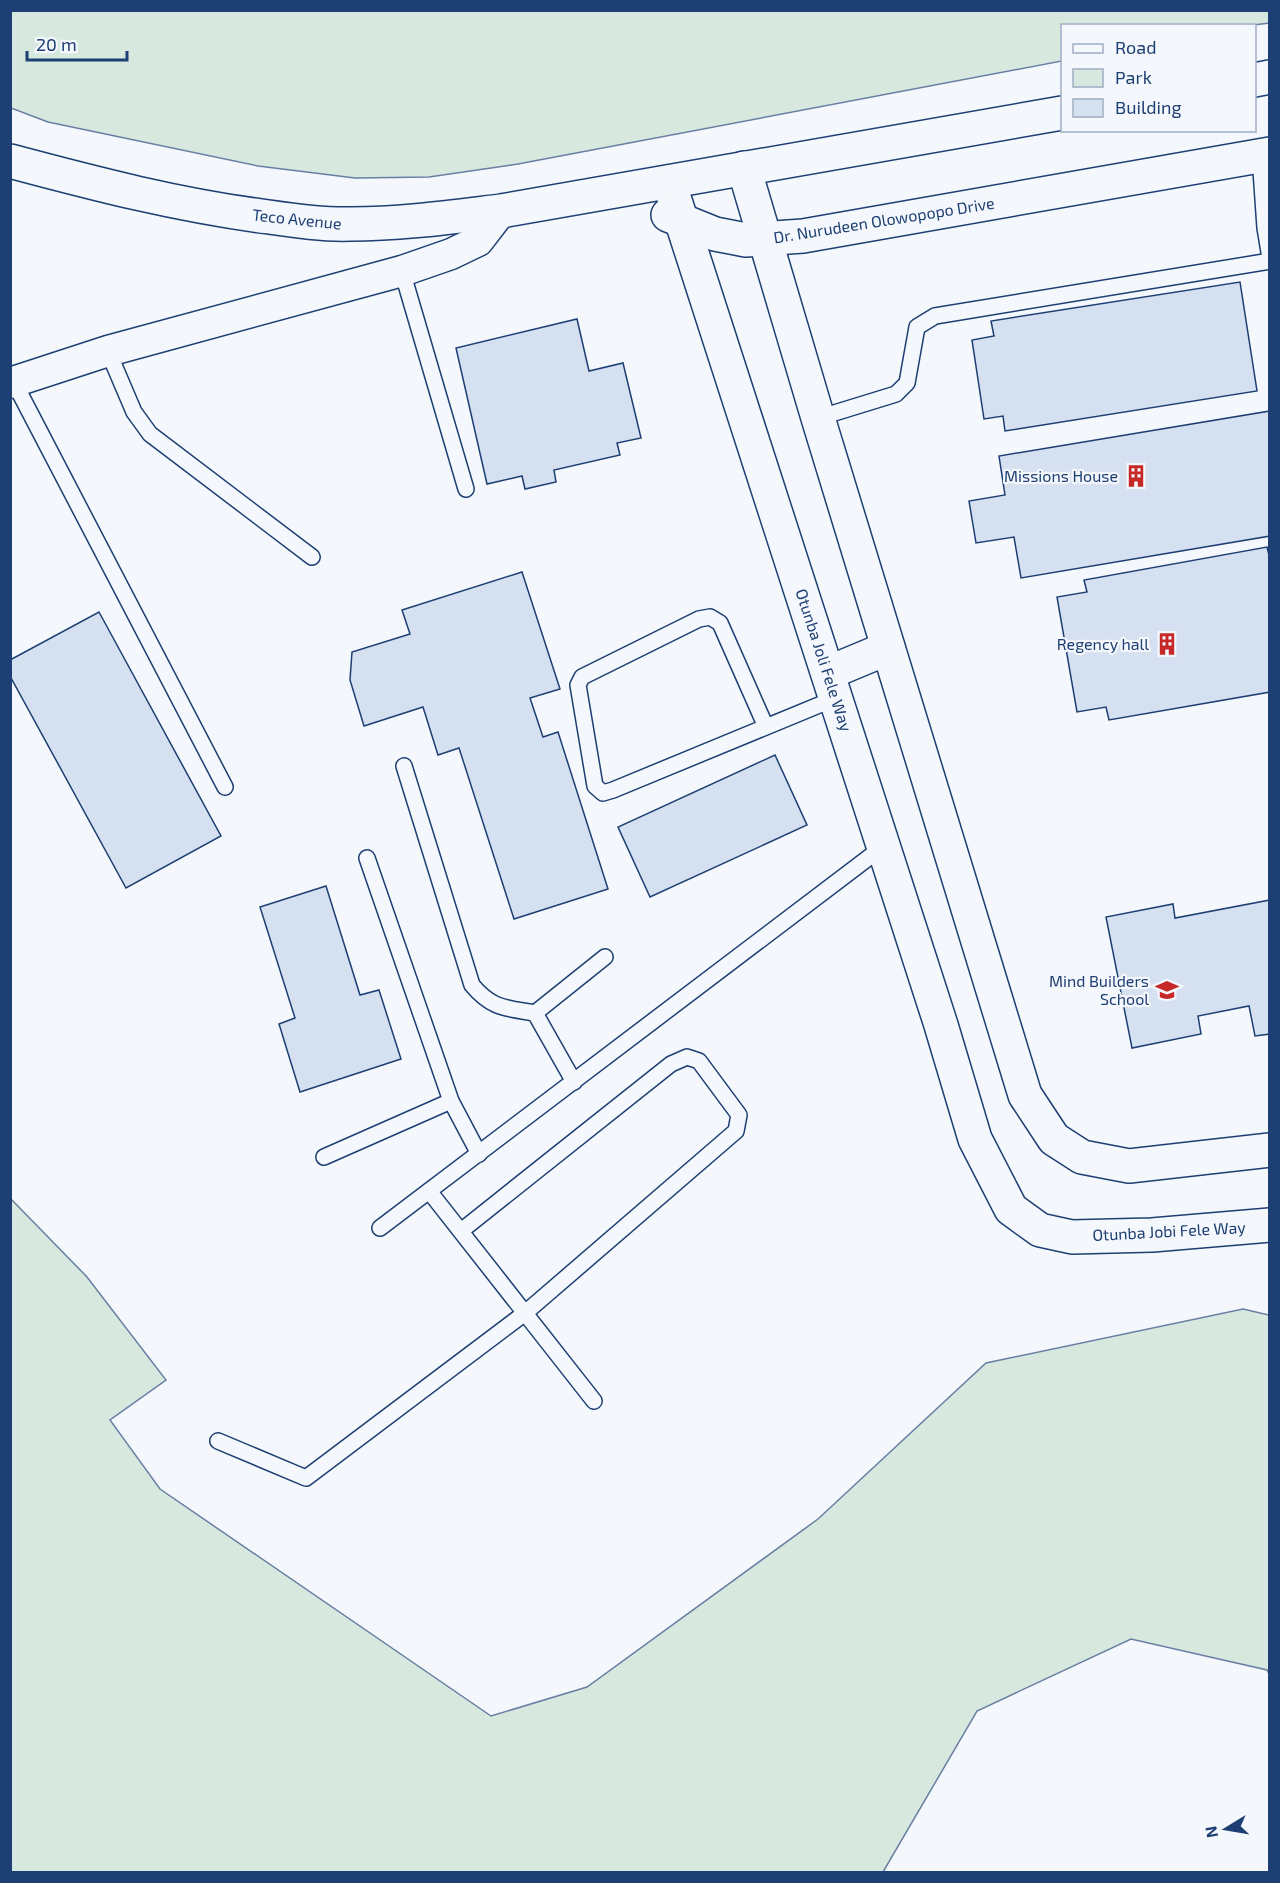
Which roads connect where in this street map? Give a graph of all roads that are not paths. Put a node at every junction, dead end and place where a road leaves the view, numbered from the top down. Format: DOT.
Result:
graph roads {
  1 [pos="1061,113"];
  2 [pos="1265,155"];
  3 [pos="10,161"];
  4 [pos="744,168"];
  5 [pos="669,182"];
  6 [pos="588,196"];
  7 [pos="501,210"];
  8 [pos="682,221"];
  9 [pos="764,239"];
  10 [pos="1269,260"];
  11 [pos="402,271"];
  12 [pos="108,351"];
  13 [pos="12,383"];
  14 [pos="818,418"];
  15 [pos="466,489"];
  16 [pos="312,557"];
  17 [pos="888,648"];
  18 [pos="832,685"];
  19 [pos="766,727"];
  20 [pos="404,766"];
  21 [pos="225,787"];
  22 [pos="884,846"];
  23 [pos="367,858"];
  24 [pos="605,957"];
  25 [pos="535,1013"];
  26 [pos="574,1082"];
  27 [pos="451,1101"];
  28 [pos="975,1139"];
  29 [pos="1269,1150"];
  30 [pos="479,1154"];
  31 [pos="324,1158"];
  32 [pos="429,1191"];
  33 [pos="1269,1225"];
  34 [pos="380,1228"];
  35 [pos="461,1231"];
  36 [pos="525,1313"];
  37 [pos="594,1401"];
  38 [pos="218,1441"];
  1 -- 4 [label="street"];
  2 -- 9 [label="street, Dr. Nurudeen Olowopopo Drive"];
  2 -- 10 [label="lane"];
  3 -- 7 [label="street, Teco Avenue"];
  4 -- 5 [label="street"];
  4 -- 9 [label="street"];
  5 -- 6 [label="street"];
  5 -- 8 [label="street, Otunba Joli Fele Way"];
  6 -- 7 [label="street, Teco Avenue"];
  6 -- 8 [label="street, Dr. Nurudeen Olowopopo Drive"];
  7 -- 11 [label="street"];
  8 -- 9 [label="street, Dr. Nurudeen Olowopopo Drive"];
  8 -- 18 [label="street, Otunba Joli Fele Way"];
  9 -- 14 [label="street"];
  10 -- 14 [label="lane"];
  11 -- 12 [label="street"];
  11 -- 15 [label="lane"];
  12 -- 13 [label="street"];
  12 -- 16 [label="lane"];
  13 -- 21 [label="lane"];
  14 -- 17 [label="street"];
  17 -- 18 [label="street"];
  17 -- 29 [label="street"];
  18 -- 19 [label="lane"];
  18 -- 22 [label="street, Otunba Joli Fele Way"];
  19 -- 19 [label="lane"];
  20 -- 25 [label="lane"];
  22 -- 26 [label="lane"];
  22 -- 28 [label="street, Otunba Joli Fele Way"];
  23 -- 27 [label="lane"];
  24 -- 25 [label="lane"];
  25 -- 26 [label="lane"];
  26 -- 30 [label="lane"];
  27 -- 30 [label="lane"];
  27 -- 31 [label="lane"];
  28 -- 33 [label="street, Otunba Jobi Fele Way"];
  30 -- 32 [label="lane"];
  32 -- 34 [label="lane"];
  32 -- 35 [label="lane"];
  35 -- 36 [label="lane"];
  35 -- 36 [label="lane"];
  36 -- 37 [label="lane"];
  36 -- 38 [label="lane"];
}
